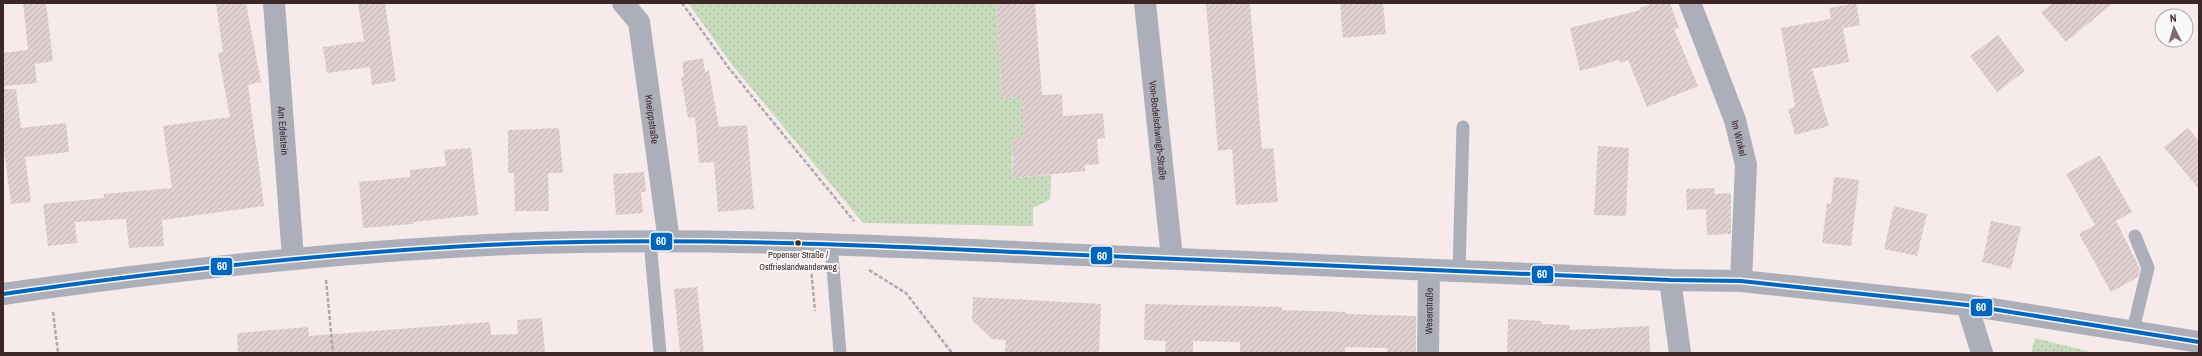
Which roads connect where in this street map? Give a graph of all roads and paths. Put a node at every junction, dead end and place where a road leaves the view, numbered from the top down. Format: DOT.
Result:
graph roads {
  1 [pos="274,3"];
  2 [pos="623,3"];
  3 [pos="682,3"];
  4 [pos="1145,3"];
  5 [pos="1690,3"];
  6 [pos="1463,127"];
  7 [pos="2135,236"];
  8 [pos="659,241"];
  9 [pos="809,244"];
  10 [pos="831,244"];
  11 [pos="861,245"];
  12 [pos="323,256"];
  13 [pos="293,258"];
  14 [pos="1172,258"];
  15 [pos="1429,270"];
  16 [pos="1459,271"];
  17 [pos="1670,280"];
  18 [pos="1741,281"];
  19 [pos="50,288"];
  20 [pos="3,294"];
  21 [pos="1967,305"];
  22 [pos="815,314"];
  23 [pos="2133,330"];
  24 [pos="2199,342"];
  25 [pos="58,353"];
  26 [pos="333,353"];
  27 [pos="660,353"];
  28 [pos="840,353"];
  29 [pos="952,353"];
  30 [pos="1428,353"];
  31 [pos="1680,353"];
  32 [pos="1982,353"];
  1 -- 13 [label="street, Am Edelstein"];
  2 -- 8 [label="street, Kneippstraße"];
  3 -- 11 [label="path"];
  4 -- 14 [label="street, Von-Bodelschwingh-Straße"];
  5 -- 18 [label="street, Im Winkel"];
  6 -- 16 [label="lane"];
  7 -- 23 [label="lane"];
  8 -- 9 [label="street"];
  8 -- 12 [label="street"];
  8 -- 27 [label="lane"];
  9 -- 10 [label="street"];
  9 -- 22 [label="path"];
  10 -- 11 [label="street"];
  10 -- 28 [label="lane"];
  11 -- 14 [label="street"];
  11 -- 29 [label="path"];
  12 -- 13 [label="street"];
  12 -- 26 [label="path"];
  13 -- 19 [label="street"];
  14 -- 15 [label="street"];
  15 -- 16 [label="street"];
  15 -- 30 [label="street, Weserstraße"];
  16 -- 17 [label="street"];
  17 -- 18 [label="street"];
  17 -- 31 [label="street"];
  18 -- 21 [label="street"];
  19 -- 20 [label="street"];
  19 -- 25 [label="path"];
  21 -- 23 [label="street"];
  21 -- 32 [label="street"];
  23 -- 24 [label="street"];
}
